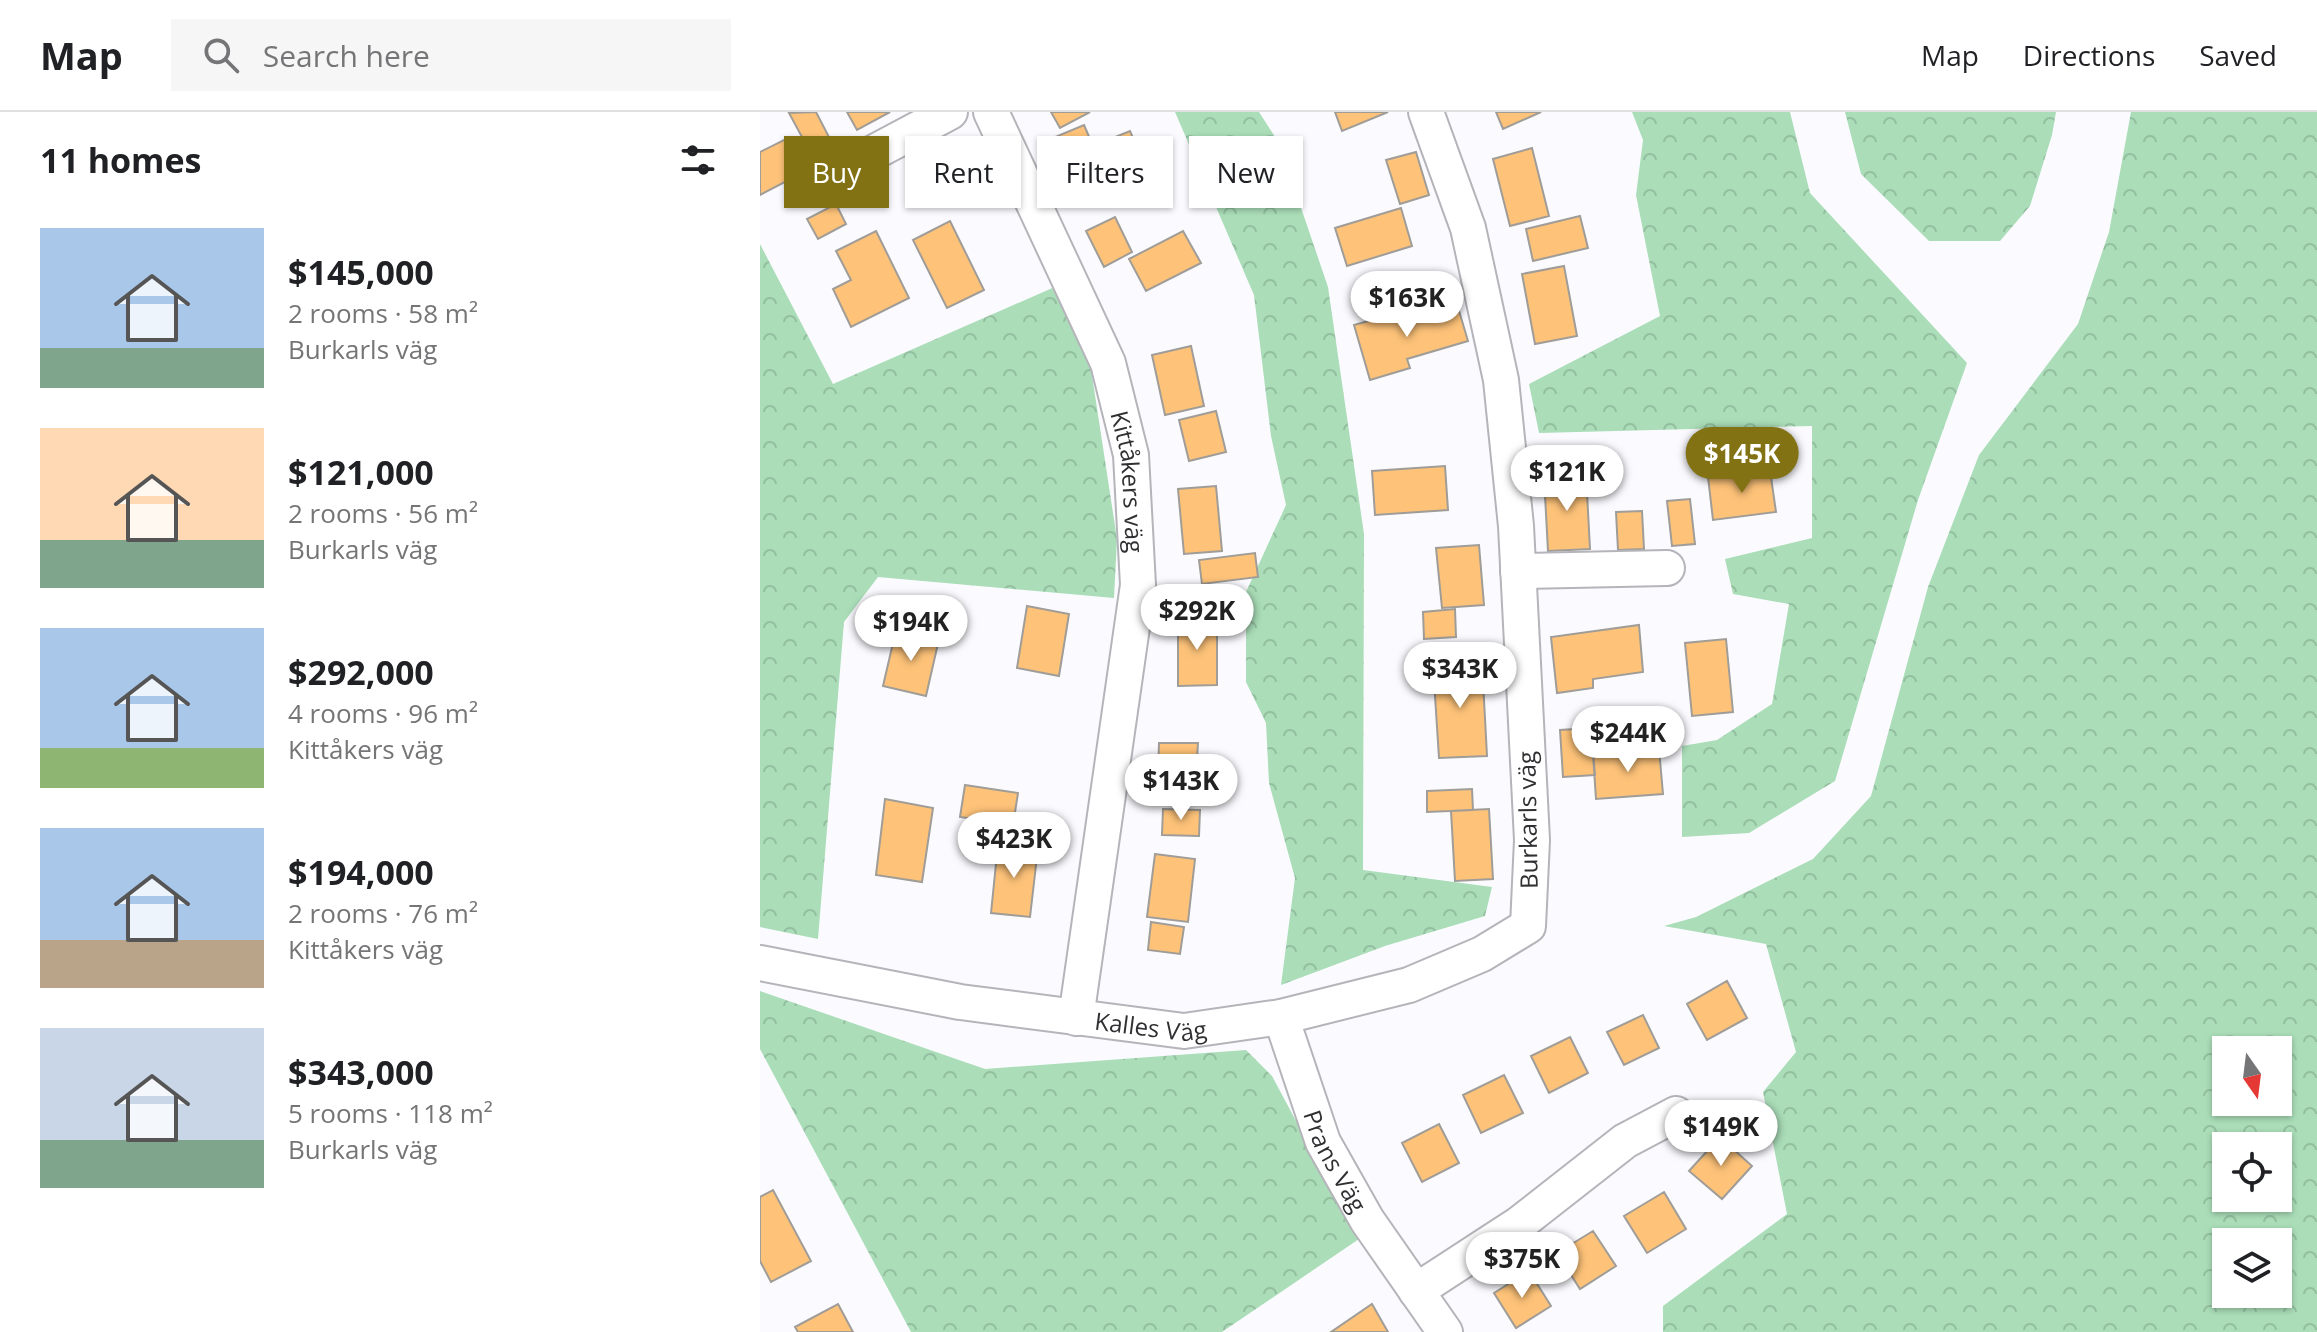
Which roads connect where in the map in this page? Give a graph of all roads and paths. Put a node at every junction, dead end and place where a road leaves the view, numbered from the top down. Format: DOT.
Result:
graph roads {
  1 [pos="950,112"];
  2 [pos="991,112"];
  3 [pos="1426,112"];
  4 [pos="889,144"];
  5 [pos="1667,568"];
  6 [pos="1518,571"];
  7 [pos="1528,926"];
  8 [pos="760,963"];
  9 [pos="1281,1017"];
  10 [pos="1076,1018"];
  11 [pos="1676,1114"];
  12 [pos="1416,1291"];
  13 [pos="1445,1332"];
  1 -- 4 [label="street"];
  2 -- 10 [label="street, Kittåkers väg"];
  3 -- 6 [label="street, Burkarls väg"];
  5 -- 6 [label="street"];
  6 -- 7 [label="street, Burkarls väg"];
  7 -- 9 [label="street, Kalles Väg"];
  8 -- 10 [label="street, Kalles Väg"];
  9 -- 10 [label="street, Kalles Väg"];
  9 -- 12 [label="street, Prans Väg"];
  11 -- 12 [label="street"];
  12 -- 13 [label="street, Prans Väg"];
}
